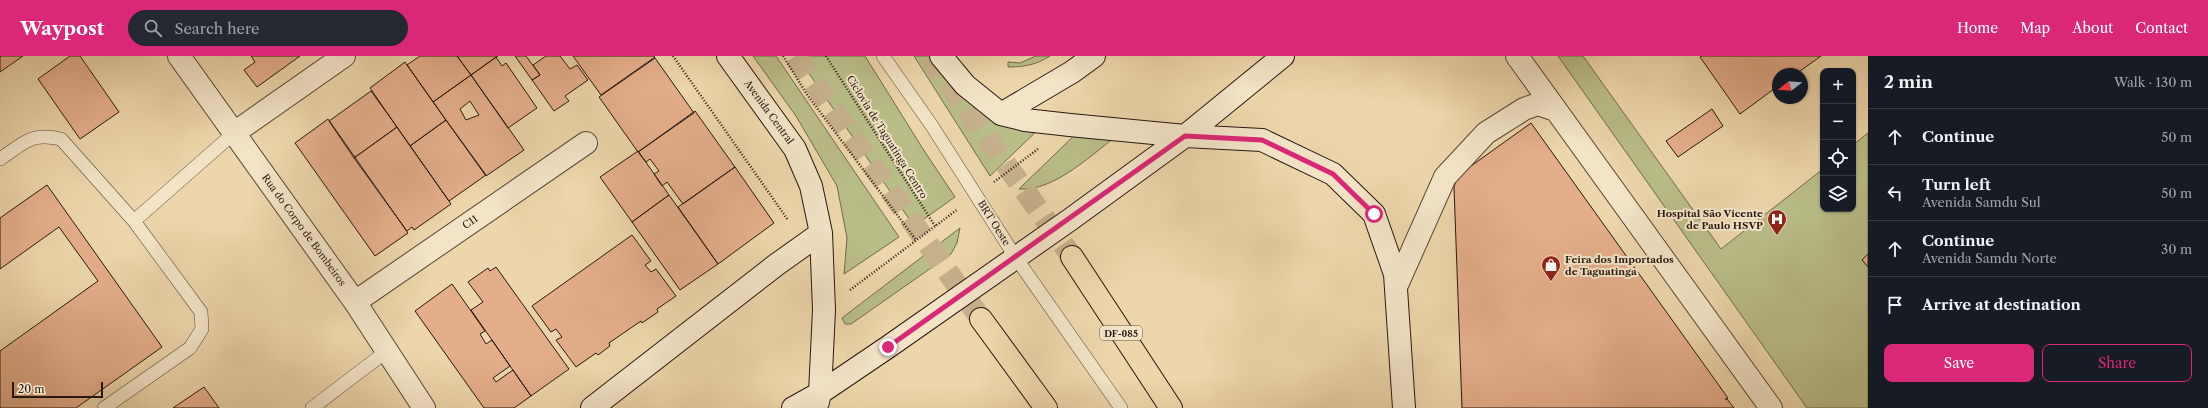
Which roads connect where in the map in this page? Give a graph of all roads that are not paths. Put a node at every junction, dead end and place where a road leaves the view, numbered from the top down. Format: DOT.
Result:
graph roads {
  1 [pos="179,56"];
  2 [pos="344,56"];
  3 [pos="728,56"];
  4 [pos="883,56"];
  5 [pos="941,56"];
  6 [pos="1094,56"];
  7 [pos="1283,56"];
  8 [pos="1517,56"];
  9 [pos="1556,110"];
  10 [pos="1001,114"];
  11 [pos="234,133"];
  12 [pos="1185,136"];
  13 [pos="586,142"];
  14 [pos="0,159"];
  15 [pos="134,221"];
  16 [pos="821,233"];
  17 [pos="1072,257"];
  18 [pos="1016,258"];
  19 [pos="1396,287"];
  20 [pos="355,302"];
  21 [pos="981,319"];
  22 [pos="387,351"];
  23 [pos="818,401"];
  24 [pos="104,408"];
  25 [pos="312,408"];
  26 [pos="424,408"];
  27 [pos="592,408"];
  28 [pos="793,408"];
  29 [pos="1046,408"];
  30 [pos="1121,408"];
  31 [pos="1171,408"];
  32 [pos="1404,408"];
  33 [pos="1771,408"];
  1 -- 11 [label="main road, Rua do Corpo de Bombeiros"];
  2 -- 11 [label="main road"];
  3 -- 16 [label="main road, Avenida Central"];
  4 -- 18 [label="lane, BRT Oeste"];
  5 -- 10 [label="main road"];
  6 -- 10 [label="main road"];
  7 -- 12 [label="main road"];
  8 -- 9 [label="main road"];
  9 -- 19 [label="main road"];
  9 -- 33 [label="main road"];
  10 -- 12 [label="main road"];
  11 -- 15 [label="lane"];
  11 -- 20 [label="main road, Rua do Corpo de Bombeiros"];
  12 -- 18 [label="main road"];
  12 -- 19 [label="main road"];
  13 -- 20 [label="main road, C11"];
  14 -- 15 [label="lane"];
  15 -- 24 [label="lane"];
  16 -- 23 [label="main road, Avenida Central"];
  16 -- 27 [label="main road"];
  17 -- 31 [label="main road, DF-085"];
  18 -- 23 [label="main road"];
  18 -- 30 [label="lane, BRT Oeste"];
  19 -- 32 [label="main road"];
  20 -- 22 [label="main road, Rua do Corpo de Bombeiros"];
  21 -- 29 [label="main road"];
  22 -- 25 [label="lane"];
  22 -- 26 [label="main road, Rua do Corpo de Bombeiros"];
  23 -- 28 [label="main road"];
}
